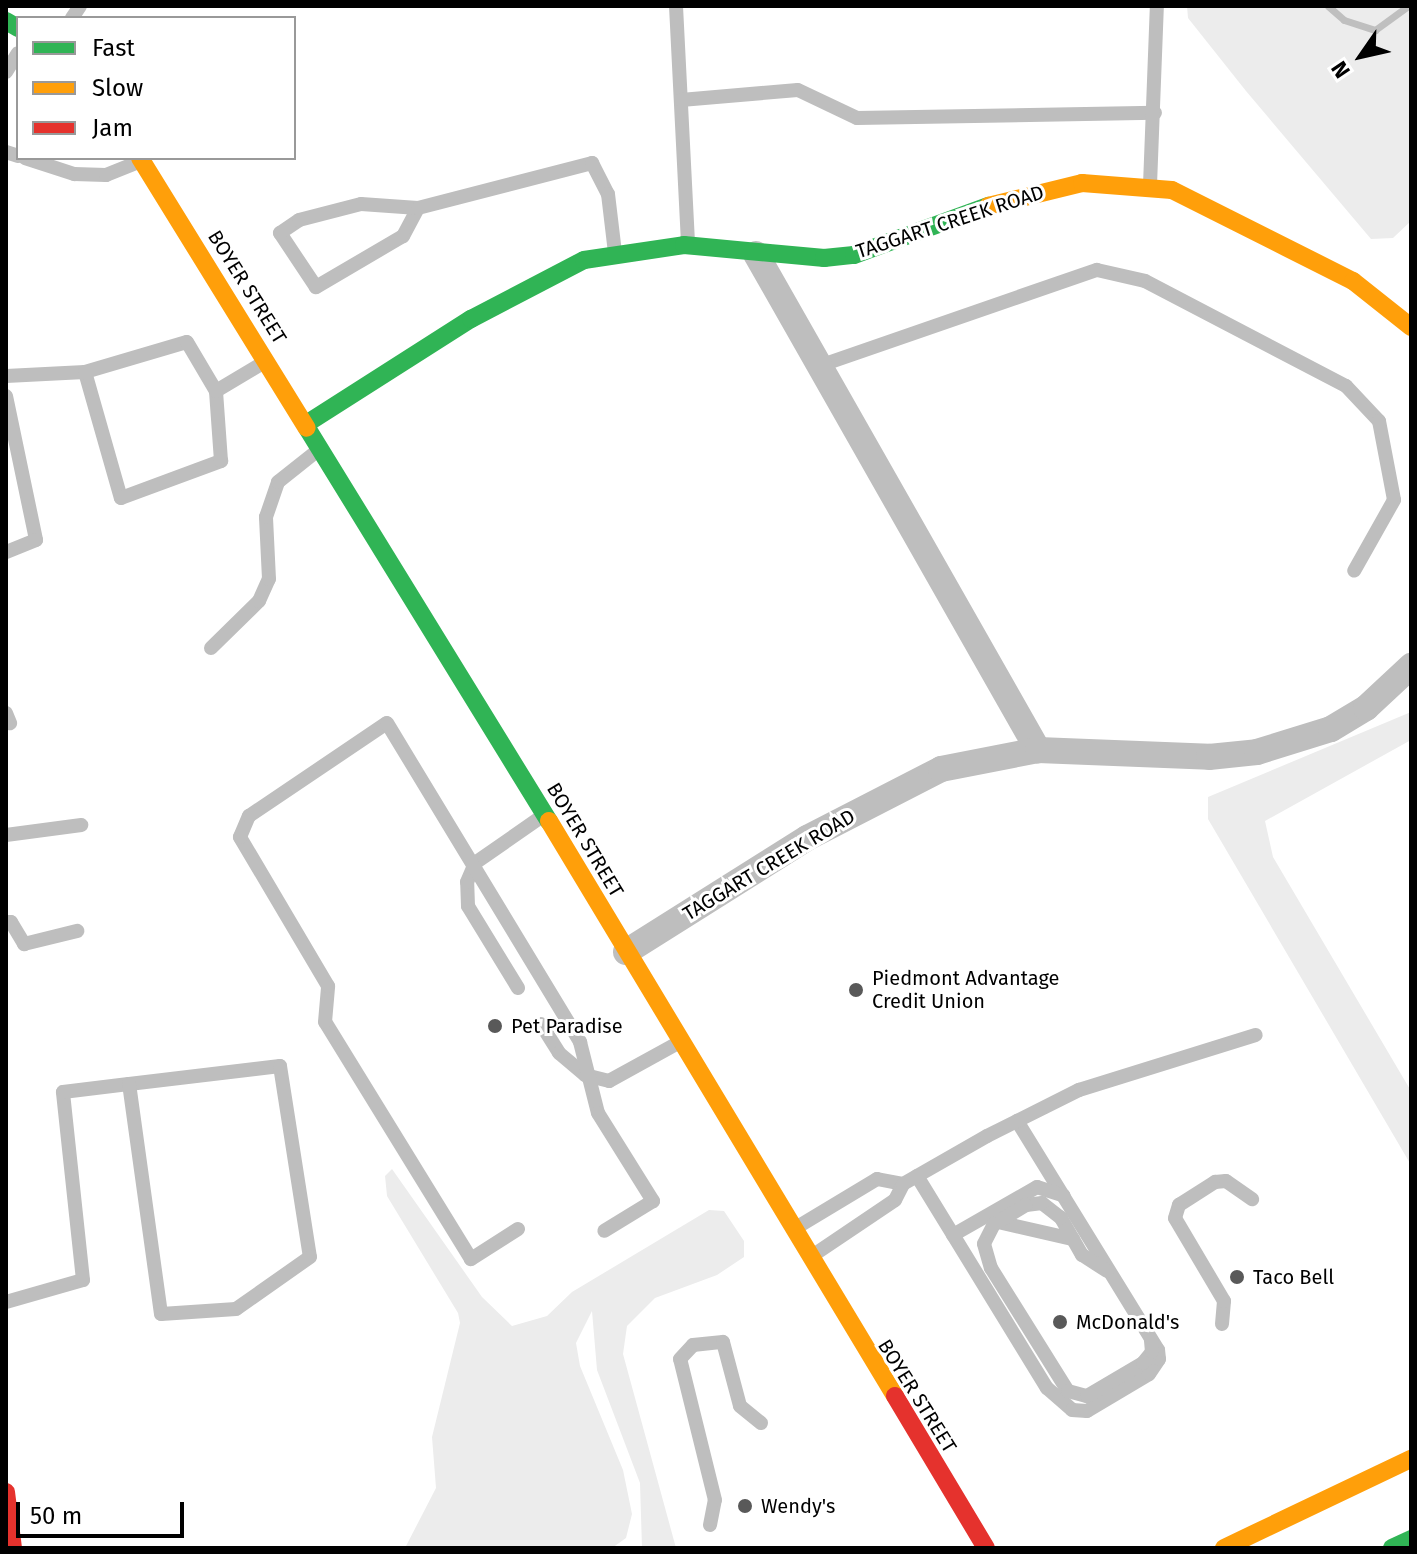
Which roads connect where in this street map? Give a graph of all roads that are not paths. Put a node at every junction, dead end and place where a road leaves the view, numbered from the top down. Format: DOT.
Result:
graph roads {
  1 [pos="676,6"];
  2 [pos="1157,6"];
  3 [pos="681,100"];
  4 [pos="1155,113"];
  5 [pos="31,160"];
  6 [pos="139,160"];
  7 [pos="142,160"];
  8 [pos="1150,186"];
  9 [pos="418,208"];
  10 [pos="688,245"];
  11 [pos="616,254"];
  12 [pos="756,254"];
  13 [pos="1411,327"];
  14 [pos="267,361"];
  15 [pos="819,366"];
  16 [pos="85,372"];
  17 [pos="6,376"];
  18 [pos="216,391"];
  19 [pos="6,396"];
  20 [pos="306,424"];
  21 [pos="321,448"];
  22 [pos="6,552"];
  23 [pos="1354,571"];
  24 [pos="211,648"];
  25 [pos="1411,666"];
  26 [pos="1038,750"];
  27 [pos="544,815"];
  28 [pos="81,825"];
  29 [pos="6,835"];
  30 [pos="475,863"];
  31 [pos="6,922"];
  32 [pos="77,931"];
  33 [pos="626,952"];
  34 [pos="518,988"];
  35 [pos="541,1024"];
  36 [pos="1256,1035"];
  37 [pos="678,1043"];
  38 [pos="585,1075"];
  39 [pos="129,1084"];
  40 [pos="1017,1121"];
  41 [pos="910,1180"];
  42 [pos="1064,1196"];
  43 [pos="1252,1199"];
  44 [pos="998,1222"];
  45 [pos="518,1229"];
  46 [pos="604,1231"];
  47 [pos="792,1231"];
  48 [pos="953,1235"];
  49 [pos="1074,1240"];
  50 [pos="809,1259"];
  51 [pos="1111,1273"];
  52 [pos="6,1302"];
  53 [pos="1222,1324"];
  54 [pos="1151,1339"];
  55 [pos="761,1423"];
  56 [pos="1411,1459"];
  57 [pos="6,1492"];
  58 [pos="710,1525"];
  59 [pos="1411,1539"];
  60 [pos="13,1548"];
  61 [pos="986,1548"];
  62 [pos="1224,1548"];
  63 [pos="1392,1548"];
  1 -- 3 [label="lane"];
  2 -- 4 [label="lane"];
  3 -- 4 [label="lane"];
  3 -- 10 [label="lane"];
  4 -- 8 [label="lane"];
  5 -- 6 [label="lane"];
  7 -- 14 [label="main road, BOYER STREET"];
  8 -- 12 [label="main road, TAGGART CREEK ROAD"];
  8 -- 13 [label="main road, TAGGART CREEK ROAD"];
  9 -- 9 [label="lane"];
  9 -- 11 [label="lane"];
  10 -- 11 [label="main road, TAGGART CREEK ROAD"];
  10 -- 12 [label="main road, TAGGART CREEK ROAD"];
  11 -- 20 [label="main road, TAGGART CREEK ROAD"];
  12 -- 15 [label="street"];
  14 -- 18 [label="lane"];
  14 -- 20 [label="main road, BOYER STREET"];
  15 -- 23 [label="lane"];
  15 -- 26 [label="street"];
  16 -- 17 [label="lane"];
  16 -- 18 [label="lane"];
  16 -- 18 [label="lane"];
  19 -- 22 [label="lane"];
  20 -- 21 [label="main road, BOYER STREET"];
  21 -- 24 [label="lane"];
  21 -- 27 [label="main road, BOYER STREET"];
  25 -- 26 [label="street, TAGGART CREEK ROAD"];
  26 -- 33 [label="street, TAGGART CREEK ROAD"];
  27 -- 30 [label="lane"];
  27 -- 33 [label="main road, BOYER STREET"];
  28 -- 29 [label="lane"];
  30 -- 34 [label="lane"];
  30 -- 38 [label="lane"];
  30 -- 45 [label="lane"];
  31 -- 32 [label="lane"];
  33 -- 37 [label="main road, BOYER STREET"];
  35 -- 38 [label="lane"];
  36 -- 40 [label="lane"];
  37 -- 38 [label="lane"];
  37 -- 47 [label="main road, BOYER STREET"];
  38 -- 46 [label="lane"];
  39 -- 39 [label="lane"];
  39 -- 52 [label="lane"];
  40 -- 41 [label="lane"];
  40 -- 42 [label="lane"];
  41 -- 47 [label="lane"];
  41 -- 48 [label="lane"];
  41 -- 50 [label="lane"];
  42 -- 48 [label="lane"];
  42 -- 51 [label="lane"];
  43 -- 53 [label="lane"];
  44 -- 49 [label="lane"];
  44 -- 49 [label="lane"];
  44 -- 54 [label="lane"];
  47 -- 50 [label="main road, BOYER STREET"];
  48 -- 54 [label="lane"];
  49 -- 51 [label="lane"];
  50 -- 61 [label="main road, BOYER STREET"];
  51 -- 54 [label="lane"];
  55 -- 58 [label="lane"];
  56 -- 62 [label="main road"];
  57 -- 60 [label="main road"];
  59 -- 63 [label="main road"];
}
